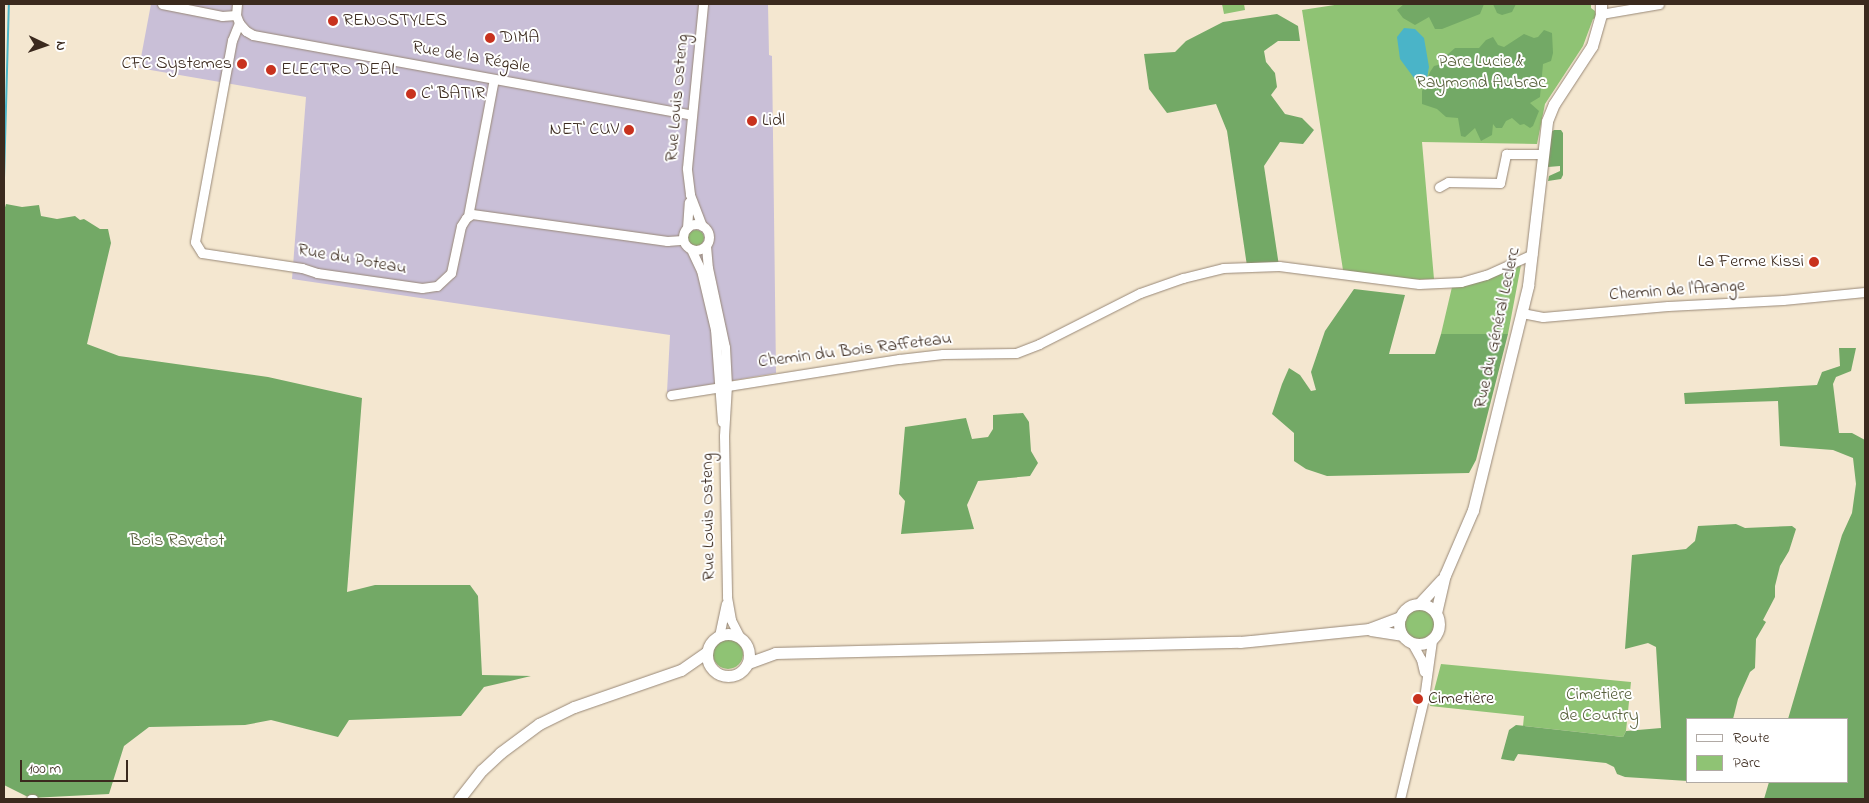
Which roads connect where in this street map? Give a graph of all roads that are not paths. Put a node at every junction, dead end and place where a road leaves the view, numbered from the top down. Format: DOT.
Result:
graph roads {
  1 [pos="162,4"];
  2 [pos="237,4"];
  3 [pos="703,4"];
  4 [pos="1659,4"];
  5 [pos="1601,9"];
  6 [pos="238,19"];
  7 [pos="494,79"];
  8 [pos="692,115"];
  9 [pos="1542,154"];
  10 [pos="1440,187"];
  11 [pos="690,194"];
  12 [pos="468,216"];
  13 [pos="702,226"];
  14 [pos="687,228"];
  15 [pos="683,240"];
  16 [pos="706,246"];
  17 [pos="690,249"];
  18 [pos="1533,254"];
  19 [pos="1865,292"];
  20 [pos="1522,313"];
  21 [pos="723,386"];
  22 [pos="671,395"];
  23 [pos="1445,575"];
  24 [pos="727,597"];
  25 [pos="1419,604"];
  26 [pos="1436,613"];
  27 [pos="1401,617"];
  28 [pos="1369,629"];
  29 [pos="1402,635"];
  30 [pos="719,636"];
  31 [pos="738,636"];
  32 [pos="1432,640"];
  33 [pos="1412,643"];
  34 [pos="747,644"];
  35 [pos="707,652"];
  36 [pos="775,653"];
  37 [pos="748,663"];
  38 [pos="681,670"];
  39 [pos="713,670"];
  40 [pos="1426,678"];
  41 [pos="458,799"];
  42 [pos="1400,799"];
  1 -- 6 [label="street"];
  2 -- 6 [label="street"];
  3 -- 8 [label="street, Rue Louis Osteng"];
  4 -- 5 [label="street"];
  5 -- 9 [label="main road, Rue du Général Leclerc"];
  6 -- 7 [label="street, Rue de la Régale"];
  6 -- 12 [label="street, Rue du Poteau"];
  7 -- 8 [label="street, Rue de la Régale"];
  7 -- 12 [label="street, Rue du Poteau"];
  8 -- 11 [label="street, Rue Louis Osteng"];
  9 -- 10 [label="street"];
  9 -- 18 [label="main road, Rue du Général Leclerc"];
  11 -- 13 [label="street, Rue Louis Osteng"];
  11 -- 14 [label="street, Rue Louis Osteng"];
  12 -- 15 [label="street"];
  13 -- 14 [label="street"];
  13 -- 16 [label="street"];
  14 -- 15 [label="street"];
  15 -- 17 [label="street"];
  16 -- 17 [label="street"];
  16 -- 21 [label="street, Rue Louis Osteng"];
  17 -- 21 [label="street, Rue Louis Osteng"];
  18 -- 20 [label="main road, Rue du Général Leclerc"];
  18 -- 21 [label="street, Chemin du Bois Raffeteau"];
  19 -- 20 [label="street, Chemin de l'Arange"];
  20 -- 23 [label="main road, Rue du Général Leclerc"];
  21 -- 22 [label="street, Chemin du Bois Raffeteau"];
  21 -- 24 [label="street, Rue Louis Osteng"];
  23 -- 25 [label="main road, Rue du Général Leclerc"];
  23 -- 26 [label="main road, Rue du Général Leclerc"];
  24 -- 30 [label="street, Rue Louis Osteng"];
  24 -- 31 [label="street, Rue Louis Osteng"];
  25 -- 26 [label="main road"];
  25 -- 27 [label="main road"];
  26 -- 32 [label="main road"];
  27 -- 28 [label="main road"];
  27 -- 29 [label="main road"];
  28 -- 29 [label="main road"];
  28 -- 36 [label="main road"];
  29 -- 33 [label="main road"];
  30 -- 31 [label="main road"];
  30 -- 35 [label="main road"];
  31 -- 34 [label="main road"];
  32 -- 33 [label="main road"];
  32 -- 40 [label="street"];
  33 -- 40 [label="street"];
  34 -- 36 [label="main road"];
  34 -- 37 [label="main road"];
  35 -- 38 [label="main road"];
  35 -- 39 [label="main road"];
  36 -- 37 [label="main road"];
  37 -- 39 [label="main road"];
  38 -- 39 [label="main road"];
  38 -- 41 [label="main road"];
  40 -- 42 [label="street"];
}
